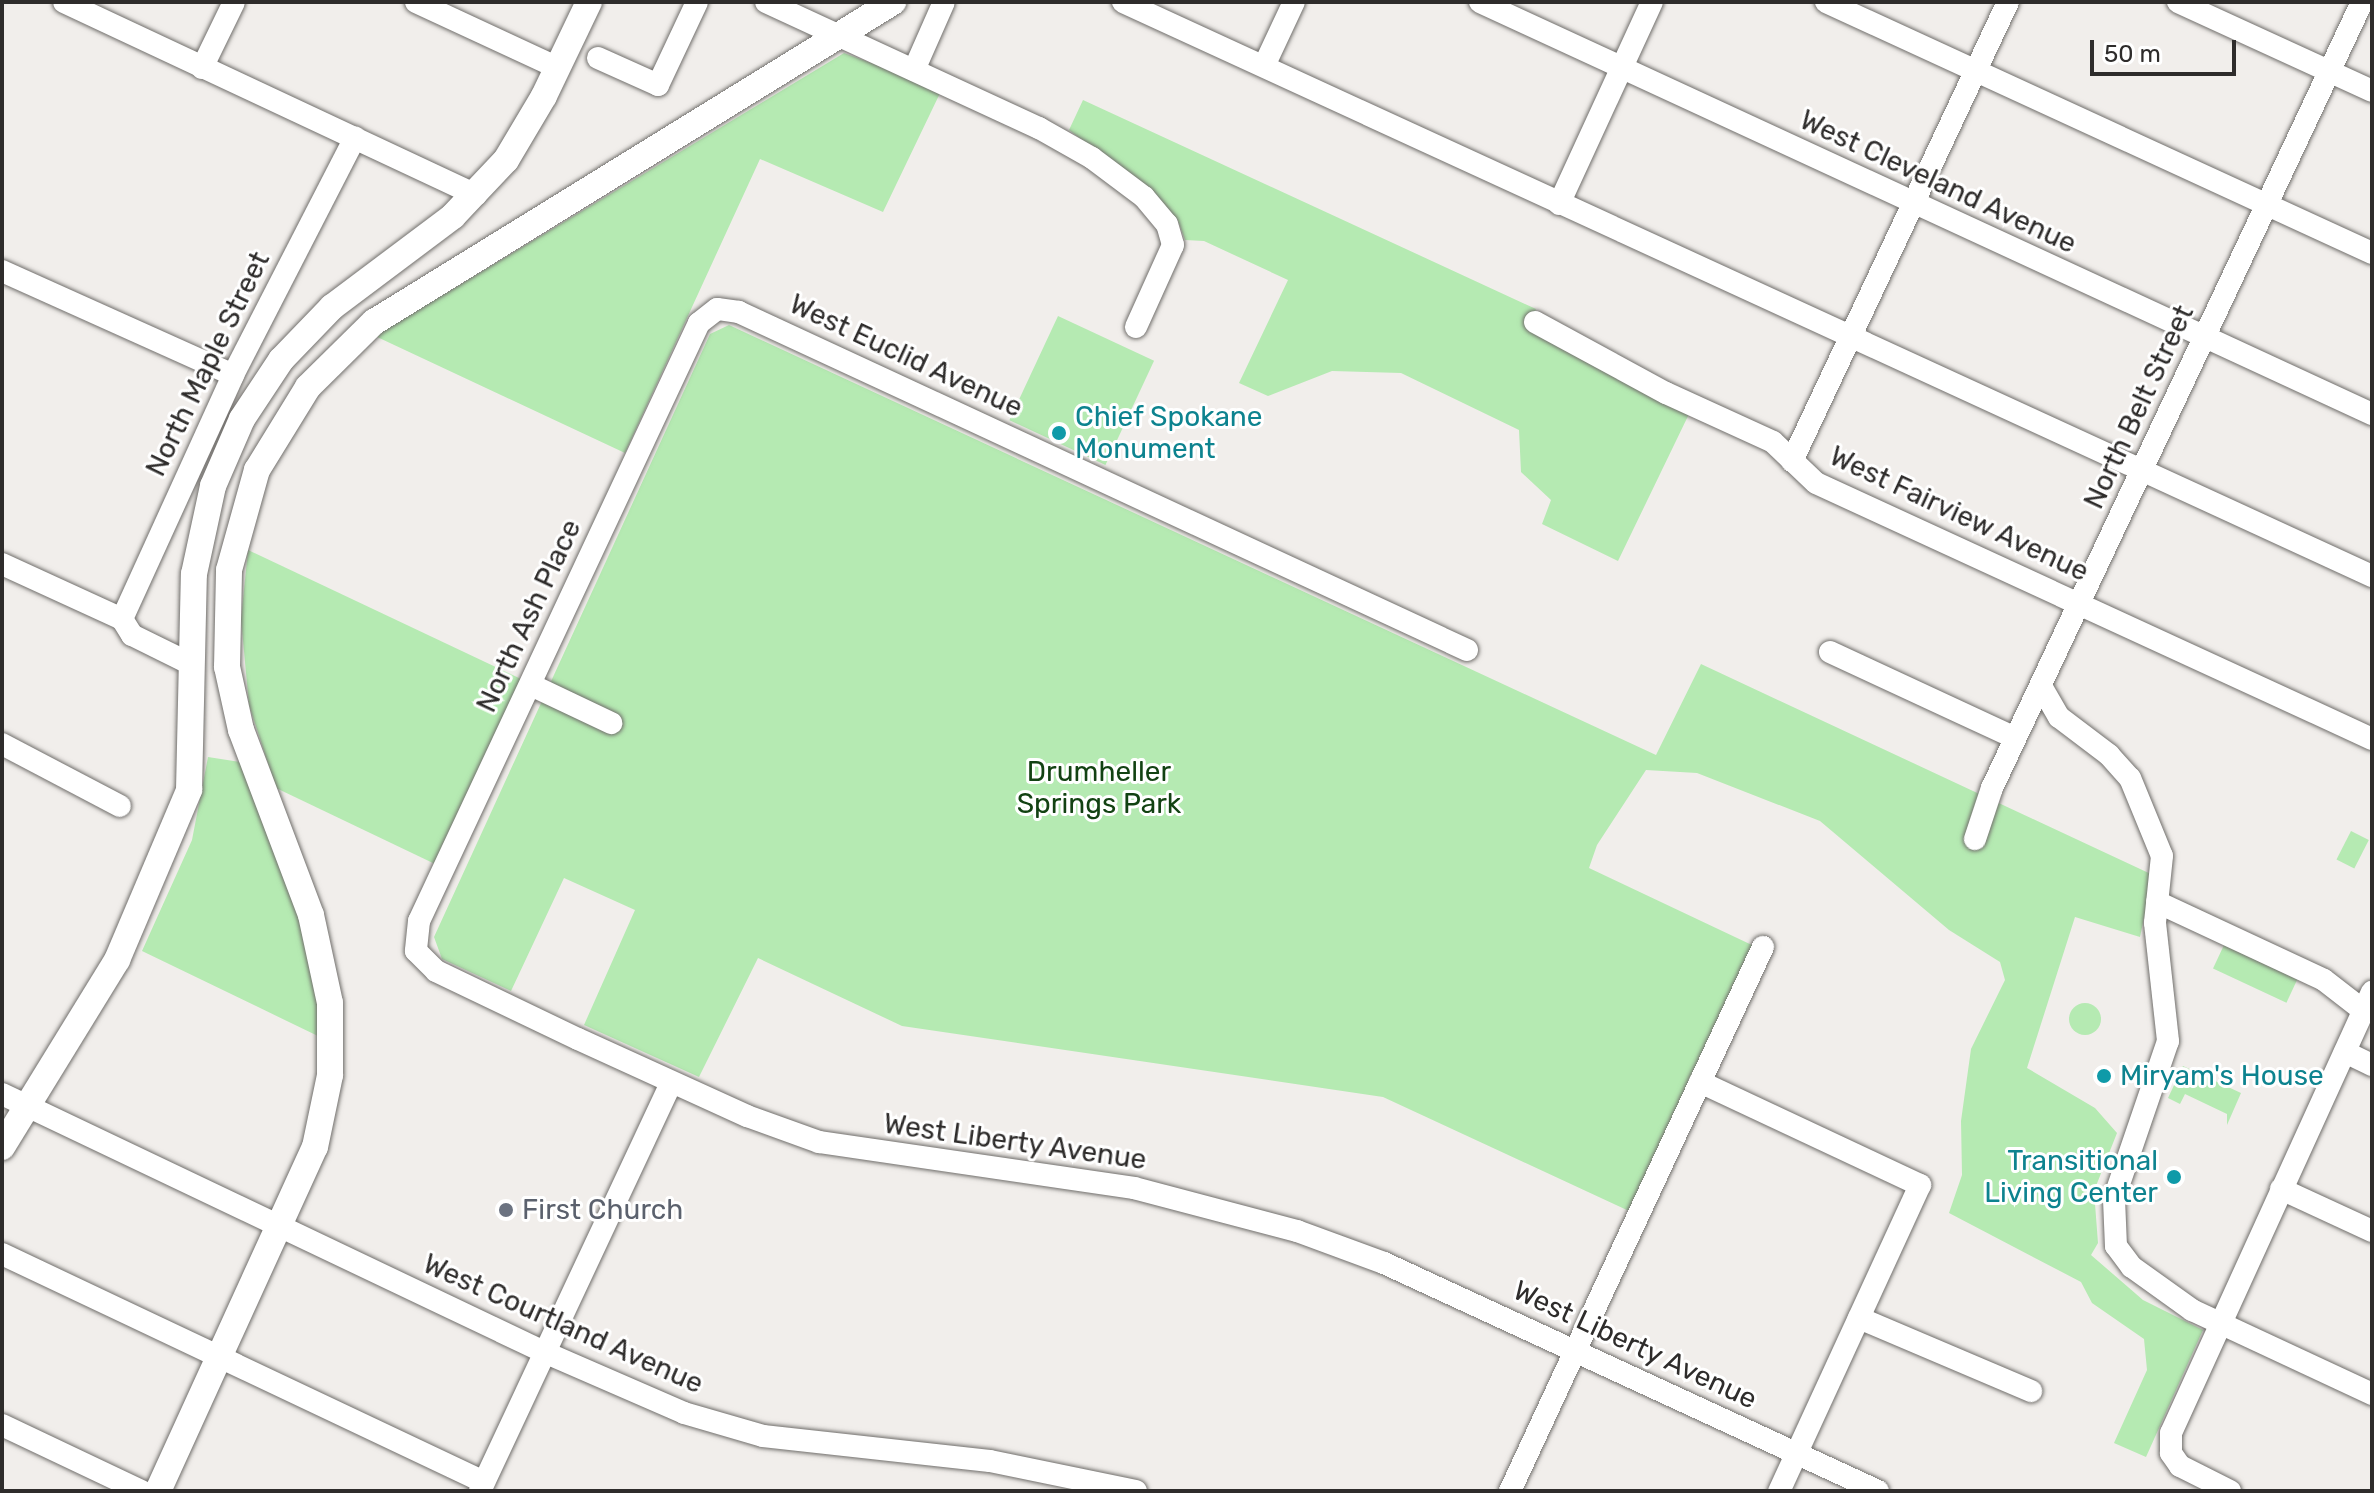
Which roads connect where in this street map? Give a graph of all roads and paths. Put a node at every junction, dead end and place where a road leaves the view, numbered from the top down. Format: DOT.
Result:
graph roads {
  1 [pos="64,2"];
  2 [pos="234,2"];
  3 [pos="416,2"];
  4 [pos="589,2"];
  5 [pos="697,2"];
  6 [pos="766,2"];
  7 [pos="893,2"];
  8 [pos="944,2"];
  9 [pos="1123,2"];
  10 [pos="1294,2"];
  11 [pos="1480,2"];
  12 [pos="1652,2"];
  13 [pos="1826,2"];
  14 [pos="2008,2"];
  15 [pos="2178,2"];
  16 [pos="2362,2"];
  17 [pos="842,37"];
  18 [pos="598,58"];
  19 [pos="1264,66"];
  20 [pos="202,68"];
  21 [pos="558,68"];
  22 [pos="1622,68"];
  23 [pos="914,70"];
  24 [pos="1976,70"];
  25 [pos="2330,72"];
  26 [pos="2372,91"];
  27 [pos="355,138"];
  28 [pos="476,195"];
  29 [pos="1559,204"];
  30 [pos="1912,204"];
  31 [pos="2267,205"];
  32 [pos="2372,253"];
  33 [pos="2,271"];
  34 [pos="710,312"];
  35 [pos="1535,322"];
  36 [pos="1136,327"];
  37 [pos="1849,337"];
  38 [pos="2205,338"];
  39 [pos="233,375"];
  40 [pos="2372,414"];
  41 [pos="1792,461"];
  42 [pos="2142,471"];
  43 [pos="2,564"];
  44 [pos="2372,576"];
  45 [pos="2079,604"];
  46 [pos="122,619"];
  47 [pos="1467,650"];
  48 [pos="1830,652"];
  49 [pos="193,665"];
  50 [pos="531,685"];
  51 [pos="2041,686"];
  52 [pos="611,723"];
  53 [pos="2015,738"];
  54 [pos="2372,739"];
  55 [pos="2,744"];
  56 [pos="120,806"];
  57 [pos="1975,839"];
  58 [pos="2157,902"];
  59 [pos="1763,947"];
  60 [pos="416,951"];
  61 [pos="2368,1002"];
  62 [pos="2345,1052"];
  63 [pos="2372,1065"];
  64 [pos="1700,1082"];
  65 [pos="671,1083"];
  66 [pos="14,1100"];
  67 [pos="2,1147"];
  68 [pos="2281,1189"];
  69 [pos="282,1227"];
  70 [pos="2372,1231"];
  71 [pos="2,1254"];
  72 [pos="1859,1318"];
  73 [pos="2220,1324"];
  74 [pos="1575,1350"];
  75 [pos="544,1352"];
  76 [pos="221,1357"];
  77 [pos="2031,1391"];
  78 [pos="2372,1394"];
  79 [pos="2,1425"];
  80 [pos="1797,1453"];
  81 [pos="482,1486"];
  82 [pos="1518,1488"];
  83 [pos="141,1491"];
  84 [pos="158,1491"];
  85 [pos="1136,1491"];
  86 [pos="1779,1491"];
  87 [pos="1878,1491"];
  88 [pos="2230,1491"];
  1 -- 20 [label="street"];
  2 -- 20 [label="street"];
  3 -- 21 [label="street"];
  4 -- 21 [label="main road"];
  5 -- 18 [label="street"];
  6 -- 17 [label="street"];
  7 -- 17 [label="main road"];
  8 -- 23 [label="street"];
  9 -- 19 [label="street"];
  10 -- 19 [label="street"];
  11 -- 22 [label="street, West Cleveland Avenue"];
  12 -- 22 [label="street"];
  13 -- 24 [label="street"];
  14 -- 24 [label="street"];
  15 -- 25 [label="street"];
  16 -- 25 [label="street, North Belt Street"];
  17 -- 23 [label="street"];
  17 -- 69 [label="main road"];
  19 -- 29 [label="street"];
  20 -- 27 [label="street"];
  21 -- 28 [label="main road"];
  22 -- 29 [label="street"];
  22 -- 30 [label="street, West Cleveland Avenue"];
  23 -- 36 [label="street"];
  24 -- 30 [label="street"];
  24 -- 31 [label="street"];
  25 -- 26 [label="street"];
  25 -- 31 [label="street, North Belt Street"];
  27 -- 28 [label="street"];
  27 -- 39 [label="street, North Maple Street"];
  28 -- 49 [label="main road"];
  29 -- 37 [label="street"];
  30 -- 37 [label="street"];
  30 -- 38 [label="street, West Cleveland Avenue"];
  31 -- 32 [label="street"];
  31 -- 38 [label="street, North Belt Street"];
  33 -- 39 [label="street"];
  34 -- 47 [label="street, West Euclid Avenue"];
  34 -- 50 [label="street, North Ash Place"];
  35 -- 41 [label="street, West Fairview Avenue"];
  37 -- 41 [label="street"];
  37 -- 42 [label="street"];
  38 -- 40 [label="street, West Cleveland Avenue"];
  38 -- 42 [label="street, North Belt Street"];
  39 -- 46 [label="street, North Maple Street"];
  41 -- 45 [label="street, West Fairview Avenue"];
  42 -- 44 [label="street"];
  42 -- 45 [label="street, North Belt Street"];
  43 -- 46 [label="street"];
  45 -- 51 [label="street, North Belt Street"];
  45 -- 54 [label="street, West Fairview Avenue"];
  46 -- 49 [label="street"];
  48 -- 53 [label="street"];
  49 -- 66 [label="main road"];
  50 -- 52 [label="street"];
  50 -- 60 [label="street, North Ash Place"];
  51 -- 53 [label="street, North Belt Street"];
  51 -- 58 [label="street"];
  53 -- 57 [label="street, North Belt Street"];
  55 -- 56 [label="street"];
  58 -- 61 [label="street"];
  58 -- 73 [label="street"];
  59 -- 64 [label="street"];
  60 -- 65 [label="street, West Liberty Avenue"];
  61 -- 62 [label="street"];
  62 -- 63 [label="street"];
  62 -- 68 [label="street"];
  64 -- 72 [label="street"];
  64 -- 74 [label="street"];
  65 -- 74 [label="street, West Liberty Avenue"];
  65 -- 75 [label="street"];
  66 -- 67 [label="main road"];
  66 -- 69 [label="street, West Courtland Avenue"];
  68 -- 70 [label="street"];
  68 -- 73 [label="street"];
  69 -- 75 [label="street, West Courtland Avenue"];
  69 -- 76 [label="main road"];
  71 -- 76 [label="street"];
  72 -- 77 [label="street"];
  72 -- 80 [label="street"];
  73 -- 78 [label="street"];
  73 -- 88 [label="street"];
  74 -- 80 [label="street, West Liberty Avenue"];
  74 -- 82 [label="street"];
  75 -- 81 [label="street"];
  75 -- 85 [label="street, West Courtland Avenue"];
  76 -- 81 [label="street"];
  76 -- 84 [label="main road"];
  79 -- 83 [label="street"];
  80 -- 86 [label="street"];
  80 -- 87 [label="street, West Liberty Avenue"];
}
